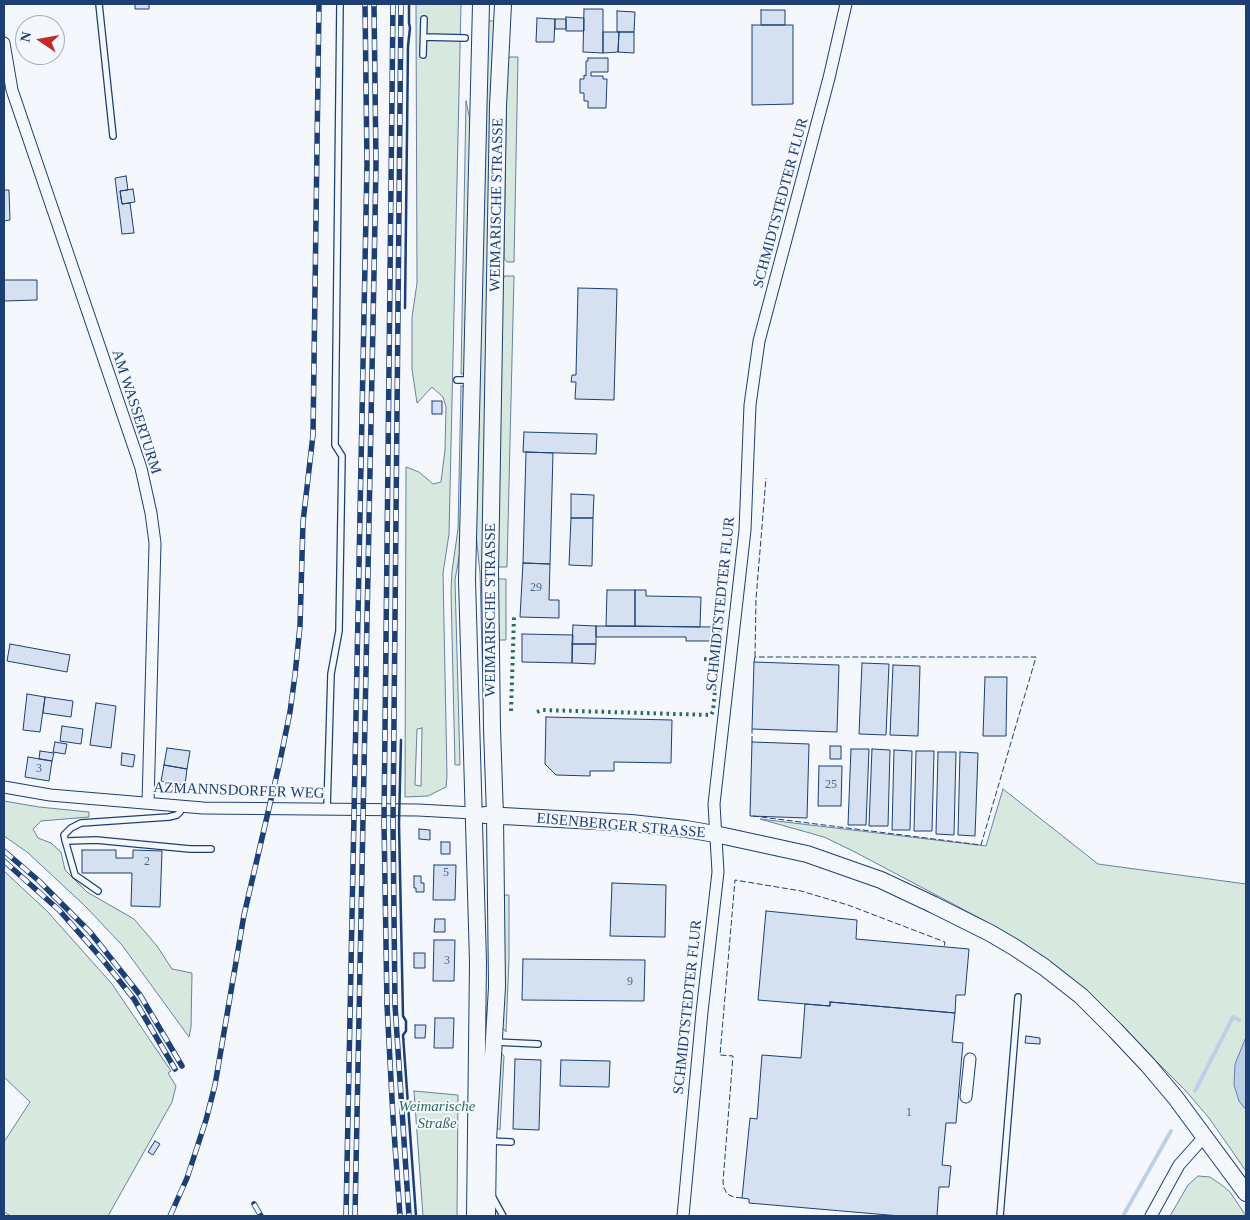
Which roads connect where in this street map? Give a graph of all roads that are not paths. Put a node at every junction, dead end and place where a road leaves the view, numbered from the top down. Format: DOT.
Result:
graph roads {
  1 [pos="99,4"];
  2 [pos="340,4"];
  3 [pos="481,4"];
  4 [pos="503,4"];
  5 [pos="846,4"];
  6 [pos="424,19"];
  7 [pos="424,38"];
  8 [pos="465,38"];
  9 [pos="4,43"];
  10 [pos="423,56"];
  11 [pos="113,136"];
  12 [pos="4,787"];
  13 [pos="148,804"];
  14 [pos="180,806"];
  15 [pos="327,809"];
  16 [pos="473,813"];
  17 [pos="496,816"];
  18 [pos="715,834"];
  19 [pos="65,840"];
  20 [pos="211,849"];
  21 [pos="98,891"];
  22 [pos="1018,997"];
  23 [pos="494,1042"];
  24 [pos="538,1044"];
  25 [pos="970,1059"];
  26 [pos="966,1097"];
  27 [pos="1204,1137"];
  28 [pos="488,1140"];
  29 [pos="511,1142"];
  30 [pos="487,1189"];
  31 [pos="1246,1193"];
  32 [pos="475,1216"];
  33 [pos="487,1216"];
  34 [pos="503,1216"];
  35 [pos="683,1216"];
  36 [pos="1000,1216"];
  37 [pos="1151,1216"];
  1 -- 11 [label="lane"];
  2 -- 15 [label="lane"];
  3 -- 16 [label="main road, WEIMARISCHE STRASSE"];
  4 -- 17 [label="main road, WEIMARISCHE STRASSE"];
  5 -- 18 [label="street, SCHMIDTSTEDTER FLUR"];
  6 -- 7 [label="lane"];
  7 -- 8 [label="lane"];
  7 -- 10 [label="lane"];
  9 -- 13 [label="street, AM WASSERTURM"];
  12 -- 13 [label="street, AZMANNSDORFER WEG"];
  13 -- 14 [label="street, AZMANNSDORFER WEG"];
  14 -- 15 [label="street, AZMANNSDORFER WEG"];
  14 -- 19 [label="lane"];
  15 -- 16 [label="street, AZMANNSDORFER WEG"];
  16 -- 17 [label="main road, EISENBERGER STRASSE"];
  16 -- 32 [label="main road, WEIMARISCHE STRASSE"];
  17 -- 18 [label="main road, EISENBERGER STRASSE"];
  17 -- 23 [label="main road, WEIMARISCHE STRASSE"];
  18 -- 27 [label="main road, EISENBERGER STRASSE"];
  18 -- 35 [label="street, SCHMIDTSTEDTER FLUR"];
  19 -- 20 [label="lane"];
  19 -- 21 [label="lane"];
  22 -- 36 [label="lane"];
  23 -- 24 [label="lane"];
  23 -- 28 [label="main road, WEIMARISCHE STRASSE"];
  25 -- 26 [label="street"];
  27 -- 31 [label="main road, EISENBERGER STRASSE"];
  27 -- 37 [label="street"];
  28 -- 29 [label="lane"];
  28 -- 30 [label="main road, WEIMARISCHE STRASSE"];
  30 -- 33 [label="main road, WEIMARISCHE STRASSE"];
  30 -- 34 [label="lane"];
}
